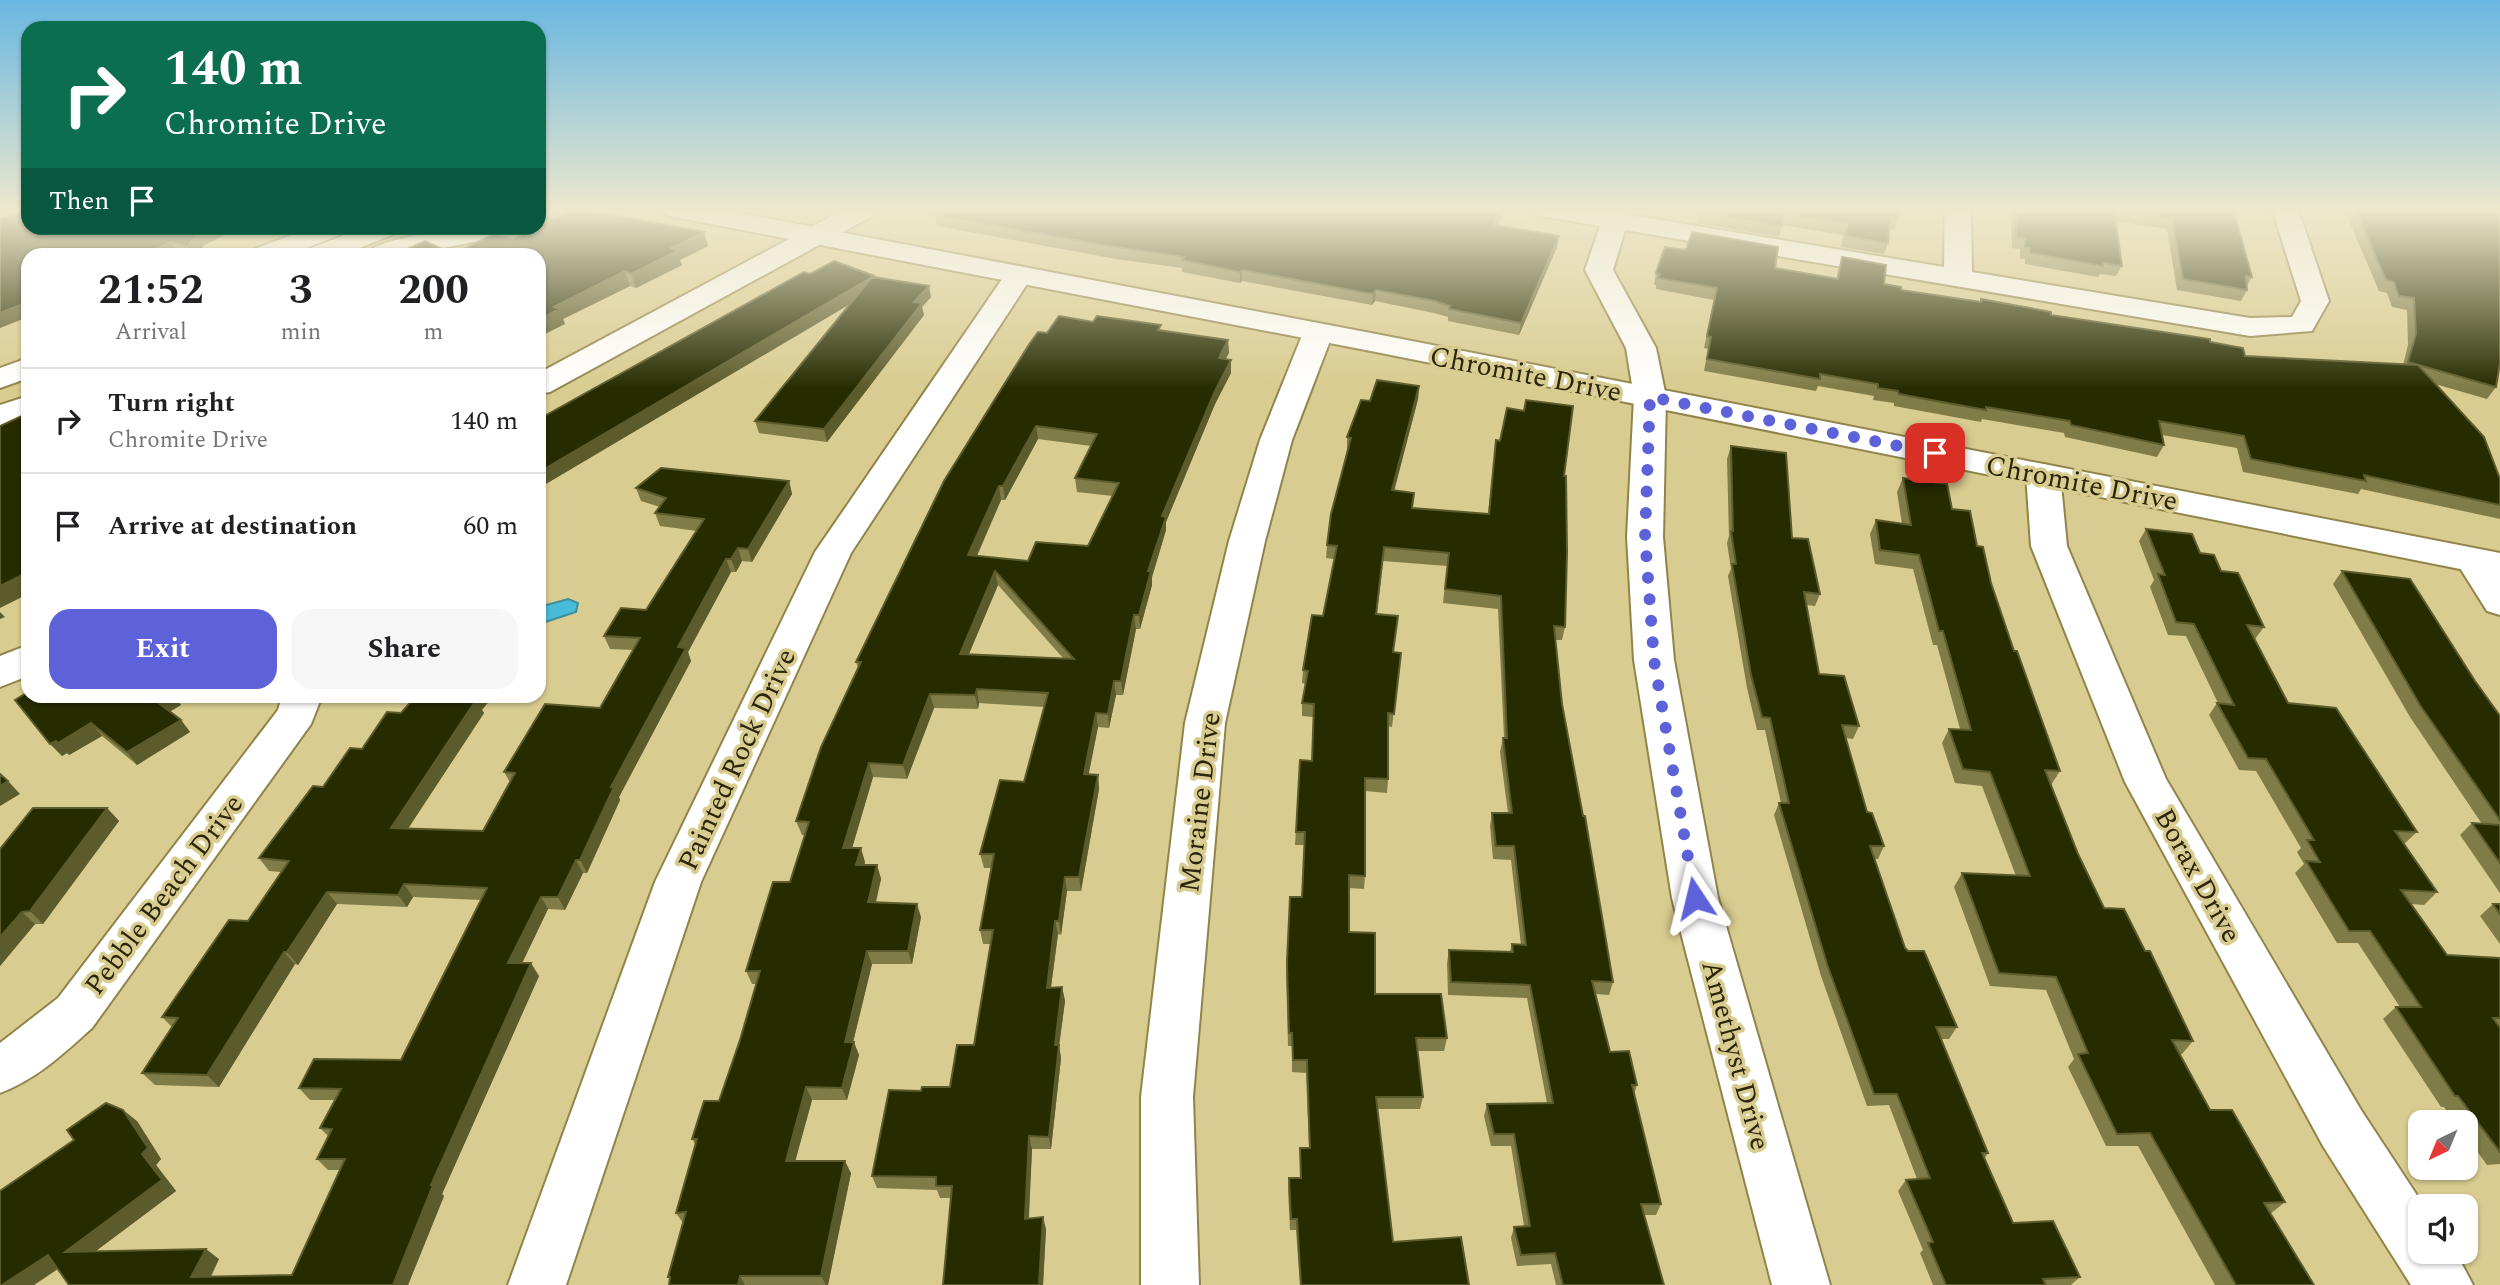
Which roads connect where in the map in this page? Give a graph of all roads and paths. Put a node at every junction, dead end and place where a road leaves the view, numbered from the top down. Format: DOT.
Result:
graph roads {
  1 [pos="754,269"];
  2 [pos="987,269"];
  3 [pos="1600,269"];
  4 [pos="1904,269"];
  5 [pos="1958,269"];
  6 [pos="2305,269"];
  7 [pos="1019,275"];
  8 [pos="1958,279"];
  9 [pos="1318,333"];
  10 [pos="21,352"];
  11 [pos="0,360"];
  12 [pos="21,370"];
  13 [pos="0,379"];
  14 [pos="546,380"];
  15 [pos="1650,397"];
  16 [pos="21,408"];
  17 [pos="0,417"];
  18 [pos="2043,474"];
  19 [pos="2486,563"];
  20 [pos="2500,602"];
  21 [pos="21,662"];
  22 [pos="0,673"];
  23 [pos="300,703"];
  24 [pos="0,1070"];
  25 [pos="2408,1230"];
  26 [pos="2430,1264"];
  27 [pos="537,1285"];
  28 [pos="1170,1285"];
  29 [pos="1801,1285"];
  30 [pos="2444,1285"];
  1 -- 14 [label="street"];
  2 -- 7 [label="street, Chromite Drive"];
  3 -- 15 [label="street, Amethyst Drive"];
  4 -- 8 [label="street"];
  5 -- 8 [label="street"];
  6 -- 8 [label="street"];
  7 -- 9 [label="street, Chromite Drive"];
  7 -- 27 [label="street, Painted Rock Drive"];
  9 -- 15 [label="street, Chromite Drive"];
  9 -- 28 [label="street, Moraine Drive"];
  10 -- 11 [label="street"];
  12 -- 13 [label="street"];
  15 -- 18 [label="street, Chromite Drive"];
  15 -- 29 [label="street, Amethyst Drive"];
  16 -- 17 [label="street"];
  18 -- 19 [label="street, Chromite Drive"];
  18 -- 25 [label="street, Borax Drive"];
  19 -- 20 [label="street"];
  21 -- 22 [label="street"];
  23 -- 24 [label="street, Pebble Beach Drive"];
  26 -- 30 [label="street, Borax Drive"];
}
